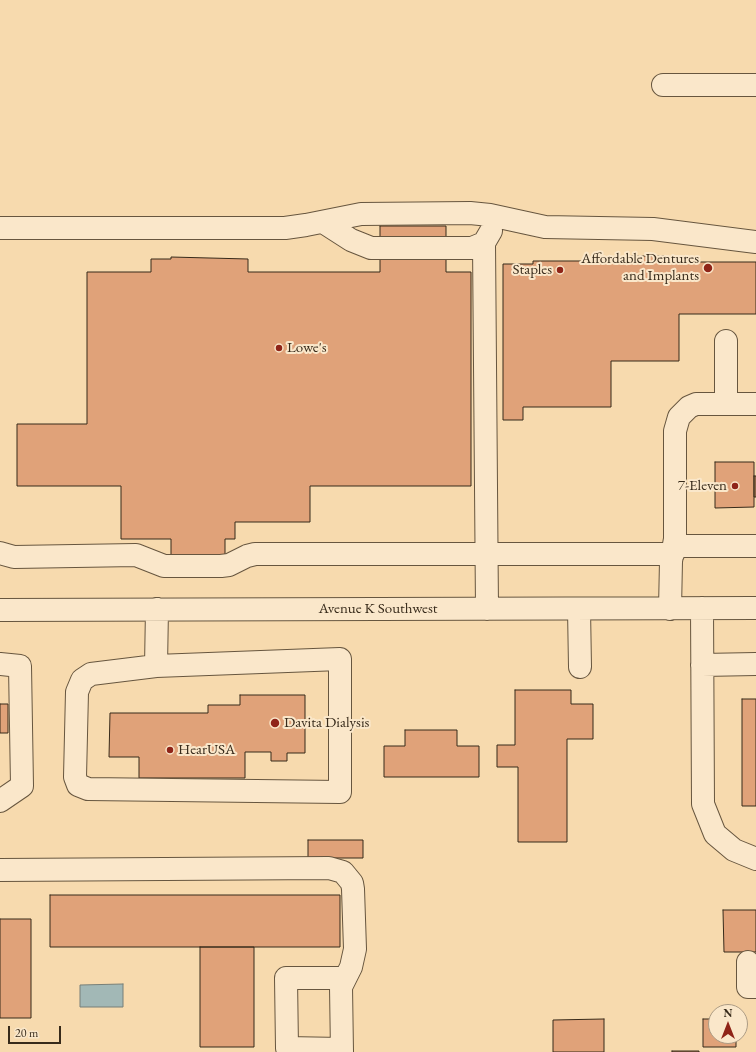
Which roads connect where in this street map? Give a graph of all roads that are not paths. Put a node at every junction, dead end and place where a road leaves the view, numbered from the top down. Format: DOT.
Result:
graph roads {
  1 [pos="663,85"];
  2 [pos="756,85"];
  3 [pos="496,217"];
  4 [pos="323,222"];
  5 [pos="0,228"];
  6 [pos="756,242"];
  7 [pos="484,243"];
  8 [pos="726,341"];
  9 [pos="726,404"];
  10 [pos="756,404"];
  11 [pos="756,546"];
  12 [pos="674,550"];
  13 [pos="0,553"];
  14 [pos="486,554"];
  15 [pos="702,608"];
  16 [pos="756,608"];
  17 [pos="157,609"];
  18 [pos="487,609"];
  19 [pos="579,609"];
  20 [pos="670,609"];
  21 [pos="0,610"];
  22 [pos="0,664"];
  23 [pos="756,664"];
  24 [pos="702,665"];
  25 [pos="156,666"];
  26 [pos="580,667"];
  27 [pos="0,801"];
  28 [pos="756,859"];
  29 [pos="0,870"];
  30 [pos="748,962"];
  31 [pos="345,978"];
  32 [pos="756,987"];
  33 [pos="342,1050"];
  1 -- 2 [label="street"];
  3 -- 4 [label="street"];
  3 -- 6 [label="street"];
  3 -- 7 [label="street"];
  4 -- 5 [label="street"];
  4 -- 7 [label="street"];
  7 -- 14 [label="street"];
  8 -- 9 [label="street"];
  9 -- 10 [label="street"];
  9 -- 12 [label="street"];
  11 -- 12 [label="street"];
  12 -- 14 [label="street"];
  12 -- 20 [label="street"];
  13 -- 14 [label="street"];
  14 -- 18 [label="street"];
  15 -- 16 [label="street, Avenue K Southwest"];
  15 -- 20 [label="street, Avenue K Southwest"];
  15 -- 24 [label="street"];
  17 -- 18 [label="street, Avenue K Southwest"];
  17 -- 21 [label="street, Avenue K Southwest"];
  17 -- 25 [label="street"];
  18 -- 19 [label="street, Avenue K Southwest"];
  19 -- 20 [label="street, Avenue K Southwest"];
  19 -- 26 [label="street"];
  22 -- 27 [label="street"];
  23 -- 24 [label="street"];
  24 -- 28 [label="street"];
  25 -- 25 [label="street"];
  29 -- 31 [label="street"];
  30 -- 32 [label="street"];
  31 -- 33 [label="street"];
  31 -- 33 [label="street"];
}
